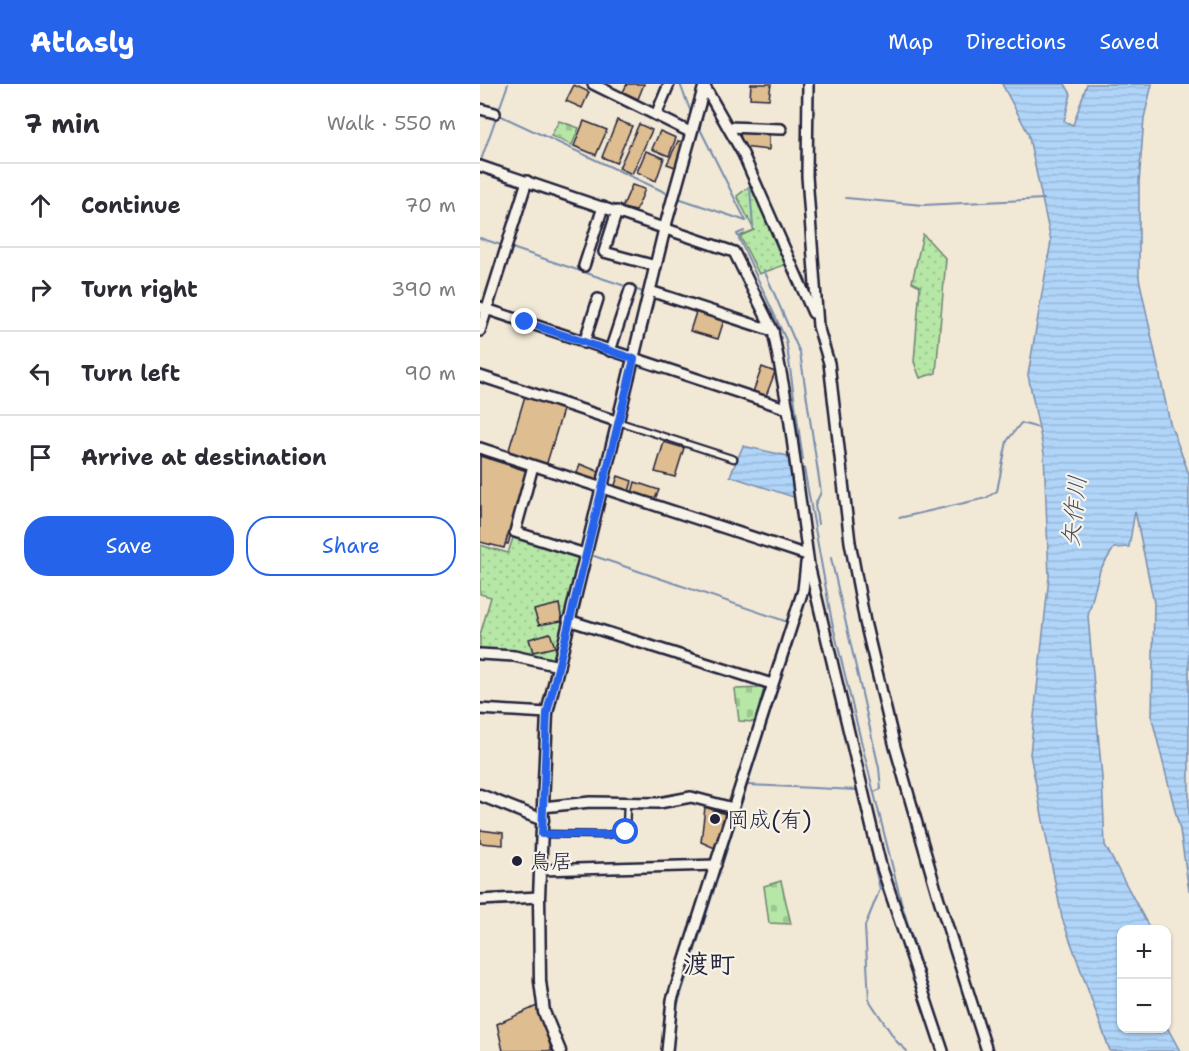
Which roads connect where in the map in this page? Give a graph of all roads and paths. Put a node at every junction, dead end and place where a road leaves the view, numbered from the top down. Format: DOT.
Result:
graph roads {
  1 [pos="593,84"];
  2 [pos="620,84"];
  3 [pos="669,84"];
  4 [pos="808,84"];
  5 [pos="705,86"];
  6 [pos="615,95"];
  7 [pos="480,109"];
  8 [pos="495,113"];
  9 [pos="656,115"];
  10 [pos="728,128"];
  11 [pos="781,129"];
  12 [pos="690,132"];
  13 [pos="480,166"];
  14 [pos="527,181"];
  15 [pos="603,207"];
  16 [pos="617,211"];
  17 [pos="665,227"];
  18 [pos="584,266"];
  19 [pos="656,266"];
  20 [pos="630,290"];
  21 [pos="650,291"];
  22 [pos="598,299"];
  23 [pos="483,309"];
  24 [pos="818,326"];
  25 [pos="480,331"];
  26 [pos="773,331"];
  27 [pos="584,343"];
  28 [pos="610,351"];
  29 [pos="634,359"];
  30 [pos="480,376"];
  31 [pos="788,409"];
  32 [pos="619,422"];
  33 [pos="480,448"];
  34 [pos="734,459"];
  35 [pos="533,466"];
  36 [pos="603,486"];
  37 [pos="585,554"];
  38 [pos="807,555"];
  39 [pos="568,620"];
  40 [pos="480,654"];
  41 [pos="558,666"];
  42 [pos="772,684"];
  43 [pos="480,709"];
  44 [pos="547,713"];
  45 [pos="480,795"];
  46 [pos="627,802"];
  47 [pos="543,807"];
  48 [pos="733,808"];
  49 [pos="543,820"];
  50 [pos="542,834"];
  51 [pos="716,865"];
  52 [pos="541,870"];
  53 [pos="539,897"];
  54 [pos="480,900"];
  55 [pos="560,1051"];
  56 [pos="667,1051"];
  57 [pos="942,1051"];
  58 [pos="987,1051"];
  1 -- 6 [label="street"];
  2 -- 6 [label="street"];
  3 -- 9 [label="street"];
  4 -- 24 [label="street"];
  5 -- 10 [label="street"];
  5 -- 12 [label="street"];
  6 -- 9 [label="street"];
  7 -- 8 [label="street"];
  9 -- 12 [label="street"];
  10 -- 11 [label="street"];
  10 -- 24 [label="street"];
  12 -- 17 [label="street"];
  13 -- 14 [label="street"];
  14 -- 15 [label="street"];
  14 -- 23 [label="street"];
  15 -- 16 [label="street"];
  15 -- 18 [label="street"];
  16 -- 17 [label="street"];
  16 -- 19 [label="street"];
  17 -- 19 [label="street"];
  17 -- 26 [label="street"];
  19 -- 21 [label="street"];
  20 -- 28 [label="street"];
  21 -- 26 [label="street"];
  21 -- 29 [label="street"];
  22 -- 27 [label="street"];
  23 -- 25 [label="street"];
  23 -- 27 [label="street"];
  24 -- 58 [label="street"];
  26 -- 31 [label="street"];
  27 -- 28 [label="street"];
  28 -- 29 [label="street"];
  29 -- 31 [label="street"];
  29 -- 32 [label="street"];
  30 -- 32 [label="street"];
  31 -- 38 [label="street"];
  32 -- 34 [label="lane"];
  32 -- 36 [label="street"];
  33 -- 35 [label="street"];
  35 -- 36 [label="street"];
  35 -- 37 [label="street"];
  36 -- 37 [label="street"];
  36 -- 38 [label="street"];
  37 -- 39 [label="street"];
  38 -- 42 [label="street"];
  38 -- 57 [label="street"];
  39 -- 41 [label="street"];
  39 -- 42 [label="street"];
  40 -- 41 [label="street"];
  41 -- 44 [label="street"];
  42 -- 48 [label="street"];
  43 -- 44 [label="street"];
  44 -- 47 [label="street"];
  45 -- 49 [label="street"];
  46 -- 47 [label="street"];
  46 -- 48 [label="street"];
  46 -- 50 [label="lane"];
  47 -- 49 [label="street"];
  48 -- 51 [label="street"];
  49 -- 50 [label="street"];
  50 -- 52 [label="street"];
  51 -- 52 [label="street"];
  51 -- 56 [label="street"];
  52 -- 53 [label="street"];
  53 -- 54 [label="street"];
  53 -- 55 [label="street"];
}
